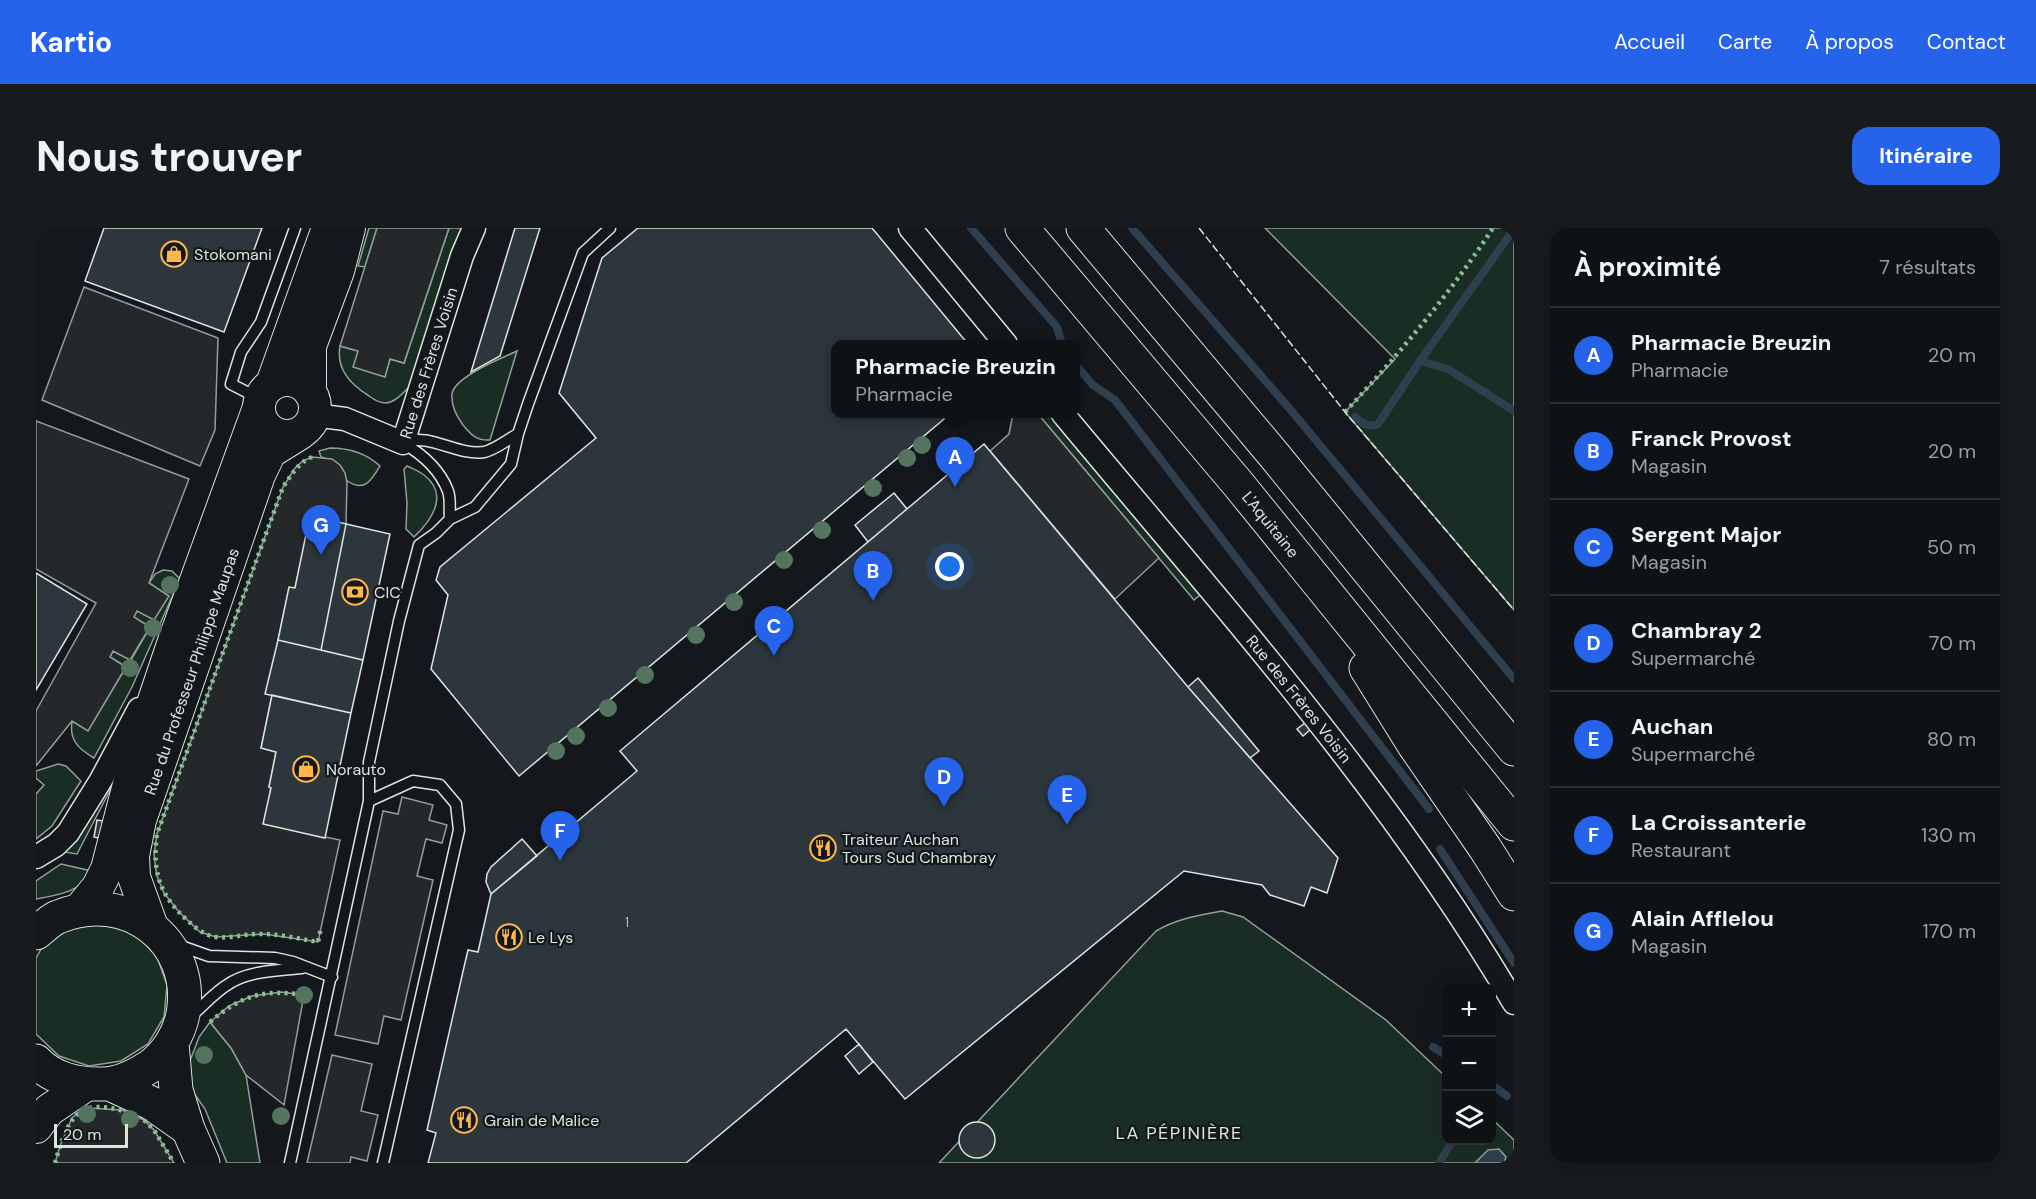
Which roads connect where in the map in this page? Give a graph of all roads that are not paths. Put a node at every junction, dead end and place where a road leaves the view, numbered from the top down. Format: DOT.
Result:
graph roads {
  1 [pos="295,228"];
  2 [pos="328,228"];
  3 [pos="349,228"];
  4 [pos="474,228"];
  5 [pos="610,228"];
  6 [pos="910,228"];
  7 [pos="1023,228"];
  8 [pos="1083,228"];
  9 [pos="1002,340"];
  10 [pos="263,398"];
  11 [pos="308,414"];
  12 [pos="1066,418"];
  13 [pos="518,434"];
  14 [pos="403,442"];
  15 [pos="450,519"];
  16 [pos="1294,552"];
  17 [pos="174,641"];
  18 [pos="1514,749"];
  19 [pos="369,801"];
  20 [pos="1514,824"];
  21 [pos="36,856"];
  22 [pos="1514,894"];
  23 [pos="52,919"];
  24 [pos="159,934"];
  25 [pos="305,968"];
  26 [pos="332,977"];
  27 [pos="1514,1003"];
  28 [pos="176,1034"];
  29 [pos="36,1061"];
  30 [pos="98,1084"];
  31 [pos="36,1127"];
  32 [pos="188,1129"];
  33 [pos="203,1163"];
  34 [pos="290,1163"];
  35 [pos="383,1163"];
  1 -- 10 [label="lane"];
  2 -- 10 [label="street, Rue du Professeur Philippe Maupas"];
  3 -- 11 [label="street"];
  4 -- 14 [label="street, Rue des Frères Voisin"];
  5 -- 13 [label="lane"];
  6 -- 9 [label="street"];
  7 -- 16 [label="main road, L'Aquitaine"];
  8 -- 18 [label="main road"];
  10 -- 11 [label="street"];
  10 -- 11 [label="street"];
  10 -- 17 [label="street, Rue du Professeur Philippe Maupas"];
  11 -- 14 [label="street, Rue des Frères Voisin"];
  11 -- 24 [label="street, Rue du Professeur Philippe Maupas"];
  12 -- 27 [label="street, Rue des Frères Voisin"];
  13 -- 14 [label="lane"];
  13 -- 15 [label="lane"];
  14 -- 15 [label="lane"];
  15 -- 19 [label="lane"];
  16 -- 20 [label="main road, L'Aquitaine"];
  16 -- 22 [label="main road"];
  17 -- 21 [label="street, Rue du Professeur Philippe Maupas"];
  17 -- 23 [label="street, Rue du Professeur Philippe Maupas"];
  19 -- 26 [label="lane"];
  19 -- 35 [label="lane"];
  23 -- 24 [label="main road"];
  24 -- 25 [label="lane"];
  24 -- 28 [label="main road"];
  25 -- 26 [label="lane"];
  25 -- 28 [label="lane"];
  26 -- 34 [label="lane"];
  28 -- 30 [label="main road"];
  28 -- 32 [label="main road"];
  29 -- 30 [label="main road"];
  30 -- 31 [label="street"];
  30 -- 32 [label="main road"];
  32 -- 33 [label="main road"];
}
